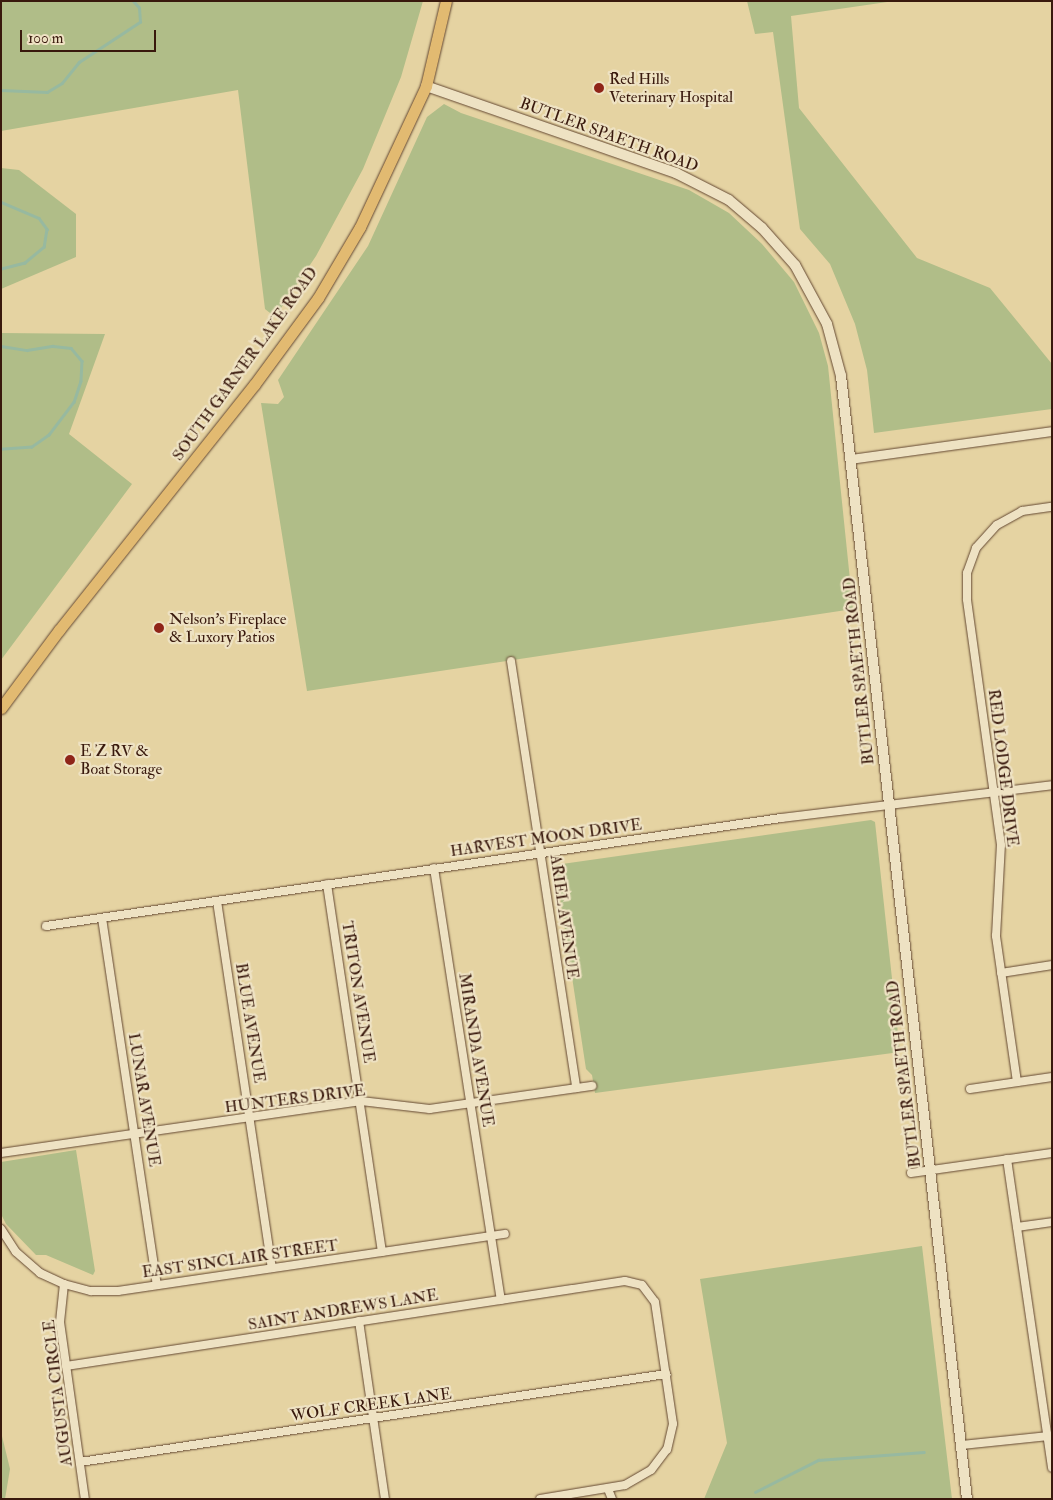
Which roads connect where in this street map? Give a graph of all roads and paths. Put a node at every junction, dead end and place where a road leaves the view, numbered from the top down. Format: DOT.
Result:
graph roads {
  1 [pos="446,1"];
  2 [pos="426,86"];
  3 [pos="1052,431"];
  4 [pos="850,459"];
  5 [pos="1052,507"];
  6 [pos="511,661"];
  7 [pos="1,708"];
  8 [pos="1052,785"];
  9 [pos="993,793"];
  10 [pos="890,805"];
  11 [pos="541,852"];
  12 [pos="434,868"];
  13 [pos="327,884"];
  14 [pos="217,901"];
  15 [pos="102,918"];
  16 [pos="46,926"];
  17 [pos="1052,965"];
  18 [pos="1001,973"];
  19 [pos="1052,1077"];
  20 [pos="1017,1082"];
  21 [pos="592,1086"];
  22 [pos="576,1088"];
  23 [pos="970,1089"];
  24 [pos="360,1101"];
  25 [pos="471,1103"];
  26 [pos="250,1117"];
  27 [pos="135,1134"];
  28 [pos="1,1153"];
  29 [pos="1052,1153"];
  30 [pos="1007,1159"];
  31 [pos="930,1170"];
  32 [pos="912,1173"];
  33 [pos="1052,1222"];
  34 [pos="1016,1227"];
  35 [pos="1,1229"];
  36 [pos="505,1234"];
  37 [pos="489,1236"];
  38 [pos="382,1252"];
  39 [pos="272,1268"];
  40 [pos="64,1284"];
  41 [pos="156,1285"];
  42 [pos="501,1300"];
  43 [pos="359,1321"];
  44 [pos="66,1366"];
  45 [pos="666,1374"];
  46 [pos="373,1418"];
  47 [pos="1049,1436"];
  48 [pos="961,1445"];
  49 [pos="80,1462"];
  50 [pos="1052,1468"];
  51 [pos="608,1489"];
  52 [pos="85,1499"];
  53 [pos="385,1499"];
  54 [pos="540,1499"];
  55 [pos="612,1499"];
  56 [pos="967,1499"];
  1 -- 2 [label="main road, SOUTH GARNER LAKE ROAD"];
  2 -- 4 [label="main road, BUTLER SPAETH ROAD"];
  2 -- 7 [label="main road, SOUTH GARNER LAKE ROAD"];
  3 -- 4 [label="street"];
  4 -- 10 [label="main road, BUTLER SPAETH ROAD"];
  5 -- 9 [label="street, RED LODGE DRIVE"];
  6 -- 11 [label="street, ARIEL AVENUE"];
  8 -- 9 [label="street, HARVEST MOON DRIVE"];
  9 -- 10 [label="street, HARVEST MOON DRIVE"];
  9 -- 18 [label="street, RED LODGE DRIVE"];
  10 -- 11 [label="street, HARVEST MOON DRIVE"];
  10 -- 31 [label="main road, BUTLER SPAETH ROAD"];
  11 -- 12 [label="street, HARVEST MOON DRIVE"];
  11 -- 22 [label="street, ARIEL AVENUE"];
  12 -- 13 [label="street, HARVEST MOON DRIVE"];
  12 -- 25 [label="street, MIRANDA AVENUE"];
  13 -- 14 [label="street, HARVEST MOON DRIVE"];
  13 -- 24 [label="street, TRITON AVENUE"];
  14 -- 15 [label="street, HARVEST MOON DRIVE"];
  14 -- 26 [label="street, BLUE AVENUE"];
  15 -- 16 [label="street, HARVEST MOON DRIVE"];
  15 -- 27 [label="street, LUNAR AVENUE"];
  17 -- 18 [label="street"];
  18 -- 20 [label="street, RED LODGE DRIVE"];
  19 -- 20 [label="street"];
  20 -- 23 [label="street"];
  21 -- 22 [label="street, HUNTERS DRIVE"];
  22 -- 25 [label="street, HUNTERS DRIVE"];
  24 -- 25 [label="street, HUNTERS DRIVE"];
  24 -- 26 [label="street, HUNTERS DRIVE"];
  24 -- 38 [label="street, TRITON AVENUE"];
  25 -- 37 [label="street, MIRANDA AVENUE"];
  26 -- 27 [label="street, HUNTERS DRIVE"];
  26 -- 39 [label="street, BLUE AVENUE"];
  27 -- 28 [label="street, HUNTERS DRIVE"];
  27 -- 41 [label="street, LUNAR AVENUE"];
  29 -- 30 [label="street"];
  30 -- 31 [label="street"];
  30 -- 34 [label="street"];
  31 -- 32 [label="street"];
  31 -- 48 [label="main road, BUTLER SPAETH ROAD"];
  33 -- 34 [label="street"];
  34 -- 47 [label="street"];
  35 -- 40 [label="street, EAST SINCLAIR STREET"];
  36 -- 37 [label="street, EAST SINCLAIR STREET"];
  37 -- 38 [label="street, EAST SINCLAIR STREET"];
  37 -- 42 [label="street, MIRANDA AVENUE"];
  38 -- 39 [label="street, EAST SINCLAIR STREET"];
  39 -- 41 [label="street, EAST SINCLAIR STREET"];
  40 -- 41 [label="street, EAST SINCLAIR STREET"];
  40 -- 44 [label="street, AUGUSTA CIRCLE"];
  42 -- 43 [label="street, SAINT ANDREWS LANE"];
  42 -- 45 [label="street, SAINT ANDREWS LANE"];
  43 -- 44 [label="street, SAINT ANDREWS LANE"];
  43 -- 46 [label="street"];
  44 -- 49 [label="street, AUGUSTA CIRCLE"];
  45 -- 46 [label="street, WOLF CREEK LANE"];
  45 -- 51 [label="street"];
  46 -- 49 [label="street, WOLF CREEK LANE"];
  46 -- 53 [label="street"];
  47 -- 48 [label="street"];
  47 -- 50 [label="street"];
  48 -- 56 [label="main road, BUTLER SPAETH ROAD"];
  49 -- 52 [label="street, AUGUSTA CIRCLE"];
  51 -- 54 [label="street"];
  51 -- 55 [label="street"];
}
